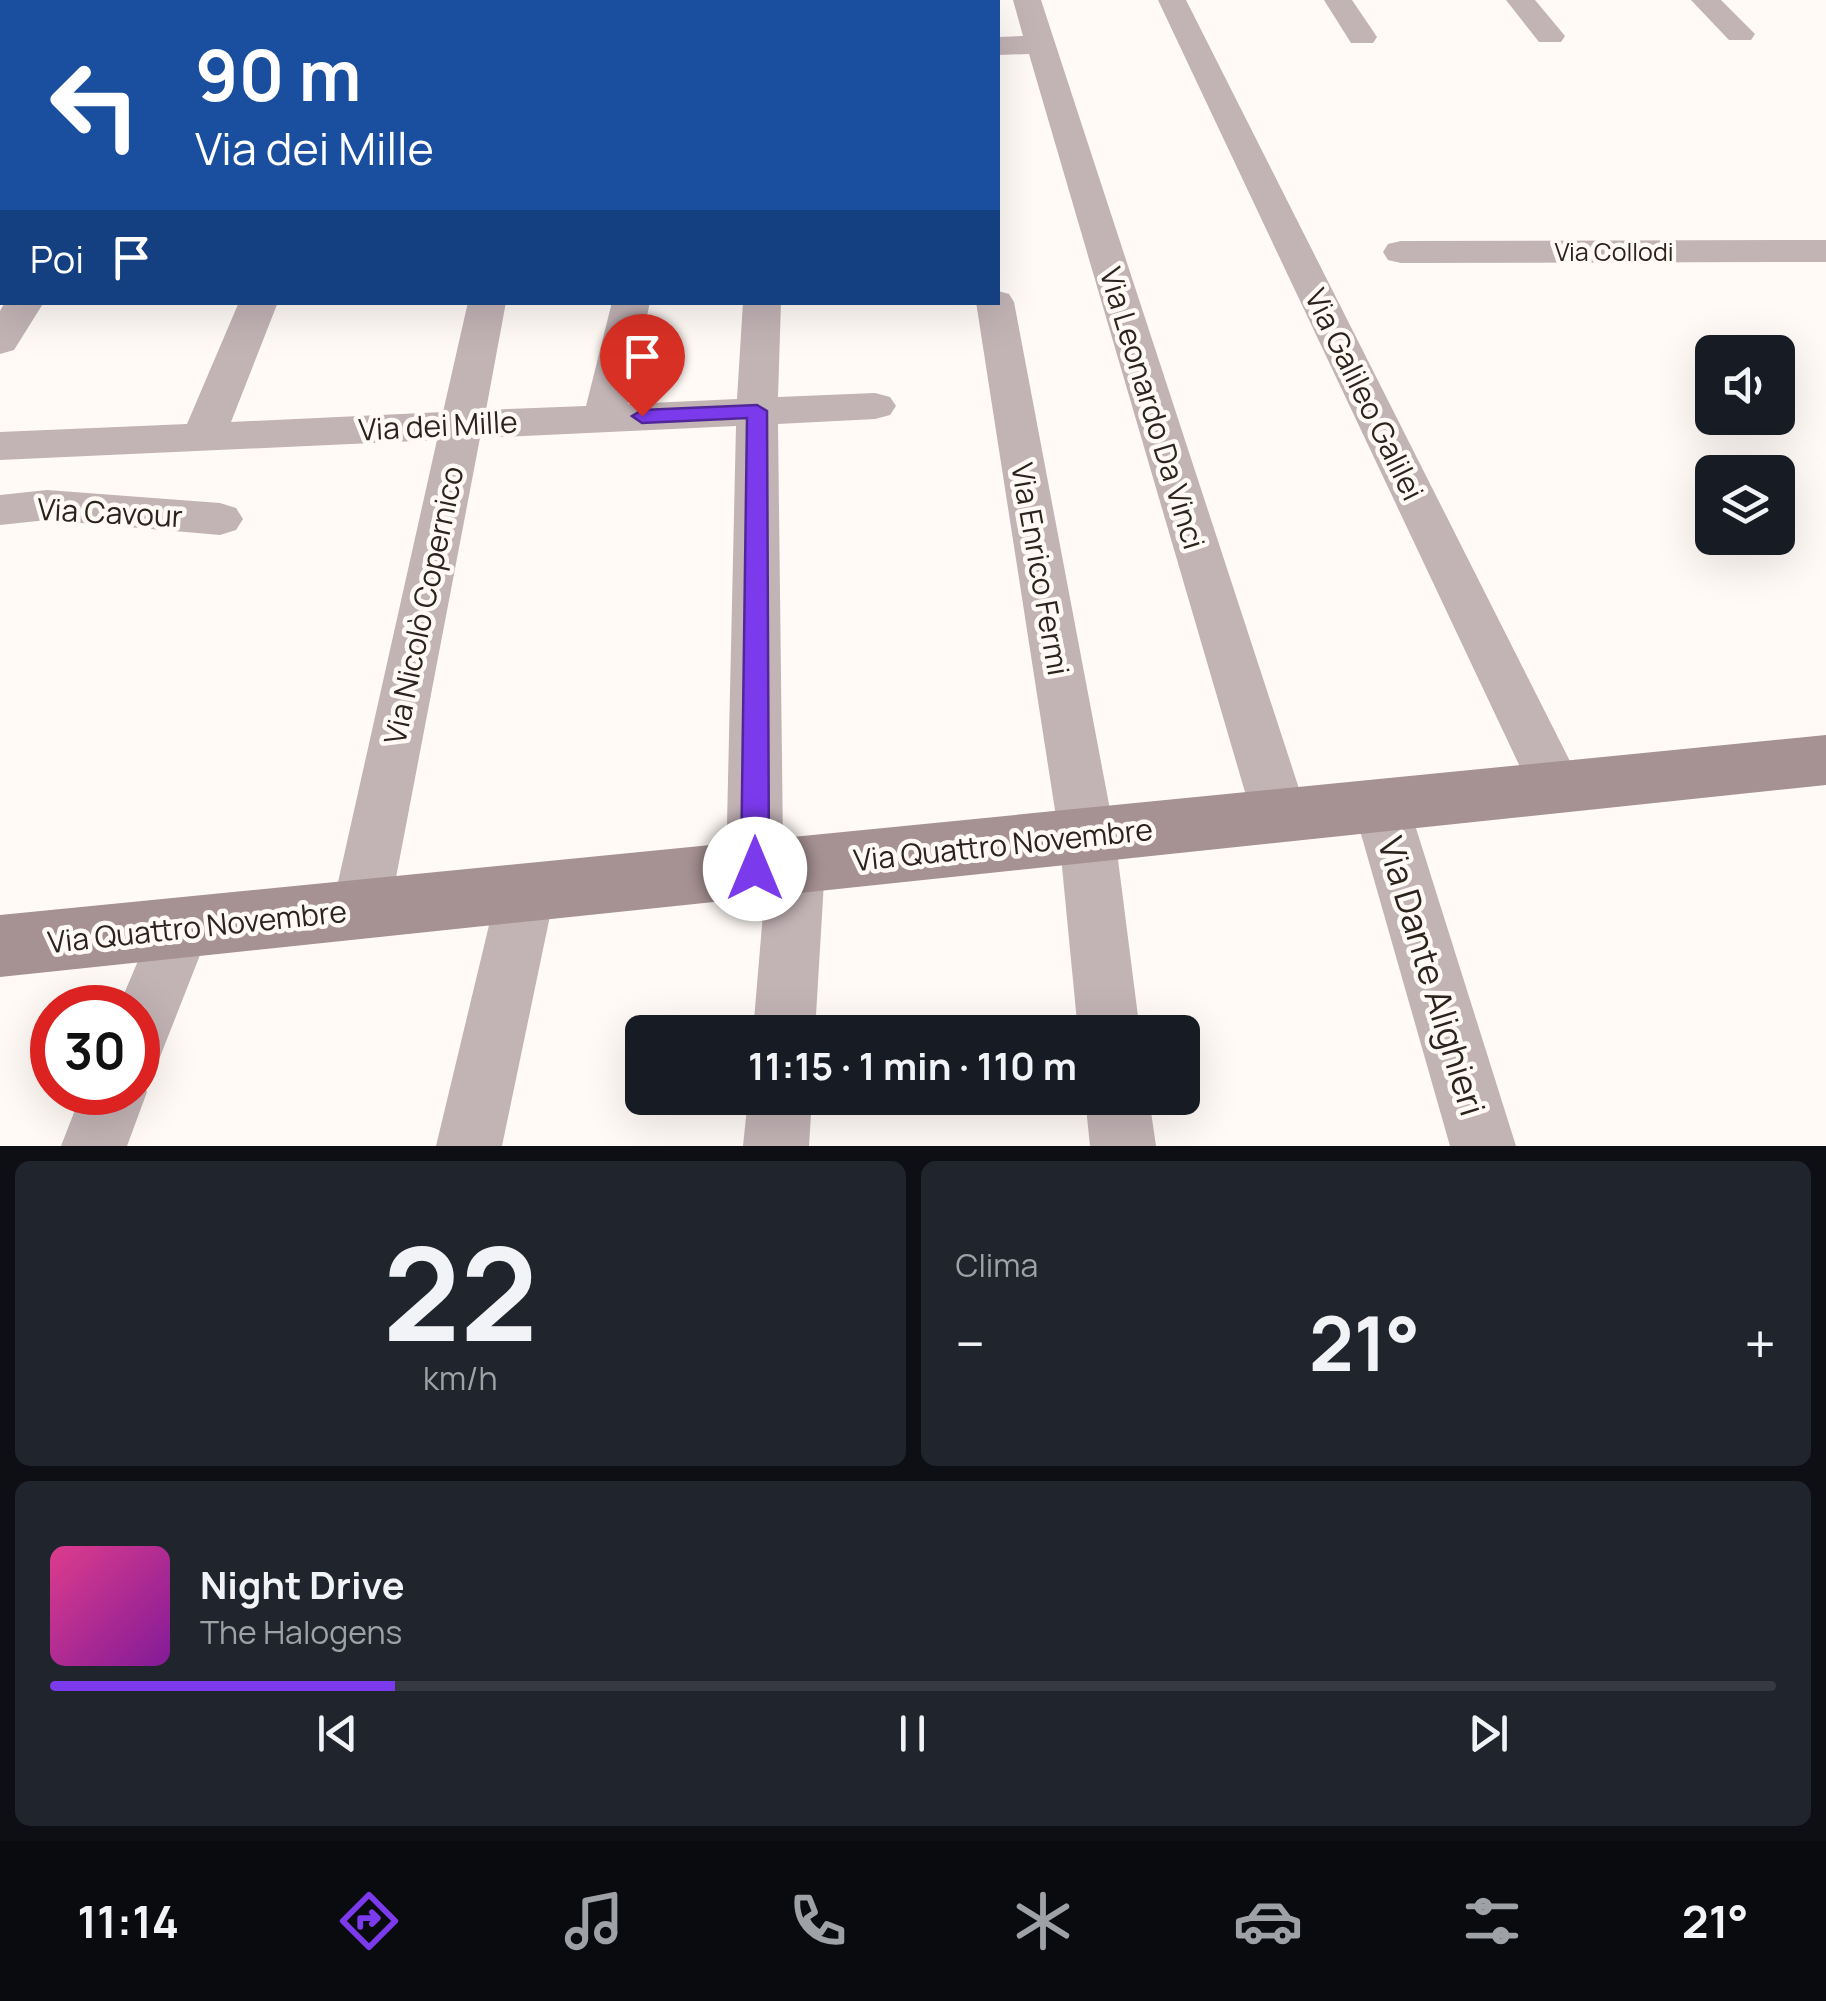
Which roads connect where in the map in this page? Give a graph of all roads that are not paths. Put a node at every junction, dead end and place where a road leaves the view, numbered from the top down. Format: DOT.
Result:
graph roads {
  1 [pos="1027,0"];
  2 [pos="1172,0"];
  3 [pos="1338,0"];
  4 [pos="1520,0"];
  5 [pos="1705,0"];
  6 [pos="1740,34"];
  7 [pos="1550,36"];
  8 [pos="1362,37"];
  9 [pos="1040,45"];
  10 [pos="1000,46"];
  11 [pos="1826,251"];
  12 [pos="1402,252"];
  13 [pos="23,305"];
  14 [pos="258,305"];
  15 [pos="486,305"];
  16 [pos="630,305"];
  17 [pos="762,305"];
  18 [pos="996,305"];
  19 [pos="0,342"];
  20 [pos="875,406"];
  21 [pos="757,411"];
  22 [pos="604,418"];
  23 [pos="460,424"];
  24 [pos="203,437"];
  25 [pos="0,446"];
  26 [pos="0,510"];
  27 [pos="220,519"];
  28 [pos="1826,760"];
  29 [pos="1557,788"];
  30 [pos="1382,806"];
  31 [pos="1280,816"];
  32 [pos="1087,836"];
  33 [pos="775,867"];
  34 [pos="526,892"];
  35 [pos="361,909"];
  36 [pos="181,928"];
  37 [pos="0,946"];
  38 [pos="158,985"];
  39 [pos="783,1015"];
  40 [pos="1108,1015"];
  41 [pos="106,1115"];
  42 [pos="779,1115"];
  43 [pos="1119,1115"];
  44 [pos="94,1146"];
  45 [pos="469,1146"];
  46 [pos="776,1146"];
  47 [pos="1123,1146"];
  48 [pos="1483,1146"];
  1 -- 9 [label="street, Via Leonardo Da Vinci"];
  2 -- 29 [label="street, Via Galileo Galilei"];
  3 -- 8 [label="street"];
  4 -- 7 [label="street"];
  5 -- 6 [label="street"];
  9 -- 10 [label="street"];
  9 -- 31 [label="street, Via Leonardo Da Vinci"];
  11 -- 12 [label="street, Via Collodi"];
  13 -- 19 [label="street"];
  14 -- 24 [label="street"];
  15 -- 23 [label="street, Via Nicolò Copernico"];
  16 -- 22 [label="street"];
  17 -- 21 [label="street"];
  18 -- 32 [label="street, Via Enrico Fermi"];
  20 -- 21 [label="street, Via dei Mille"];
  21 -- 22 [label="street, Via dei Mille"];
  21 -- 33 [label="street"];
  22 -- 23 [label="street, Via dei Mille"];
  23 -- 24 [label="street, Via dei Mille"];
  23 -- 35 [label="street, Via Nicolò Copernico"];
  24 -- 25 [label="street, Via dei Mille"];
  26 -- 27 [label="street, Via Cavour"];
  28 -- 29 [label="street, Via Quattro Novembre"];
  29 -- 30 [label="street, Via Quattro Novembre"];
  30 -- 31 [label="street, Via Quattro Novembre"];
  30 -- 48 [label="street, Via Dante Alighieri"];
  31 -- 32 [label="street, Via Quattro Novembre"];
  32 -- 33 [label="street, Via Quattro Novembre"];
  32 -- 40 [label="street, Via Enrico Fermi"];
  33 -- 34 [label="street, Via Quattro Novembre"];
  33 -- 39 [label="street"];
  34 -- 35 [label="street, Via Quattro Novembre"];
  34 -- 45 [label="street"];
  35 -- 36 [label="street, Via Quattro Novembre"];
  36 -- 37 [label="street, Via Quattro Novembre"];
  36 -- 38 [label="street"];
  41 -- 44 [label="street"];
  42 -- 46 [label="street"];
  43 -- 47 [label="street"];
}
